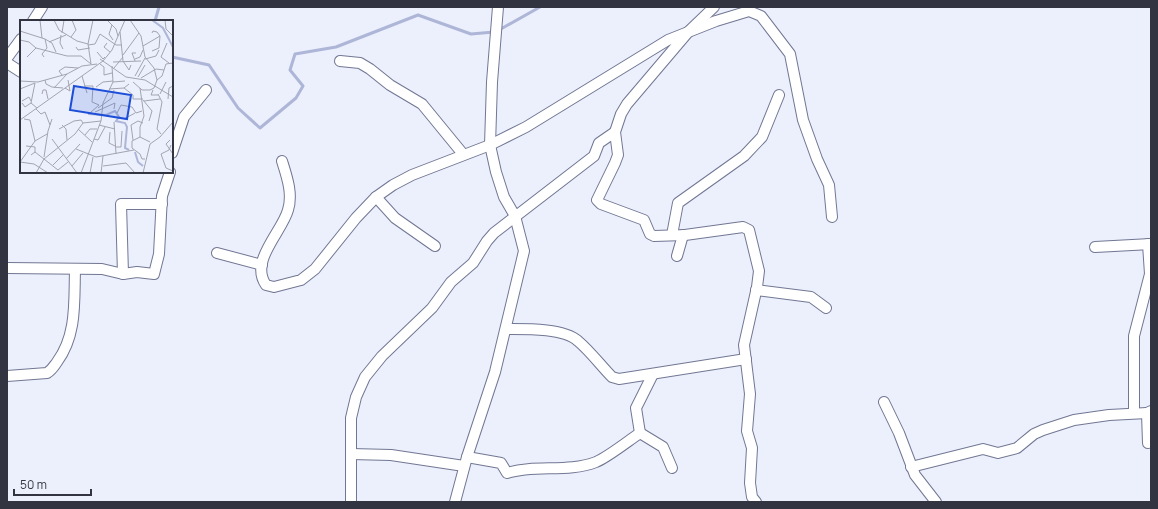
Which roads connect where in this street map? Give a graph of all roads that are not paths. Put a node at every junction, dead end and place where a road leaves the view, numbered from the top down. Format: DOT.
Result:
graph roads {
  1 [pos="42,7"];
  2 [pos="498,7"];
  3 [pos="714,7"];
  4 [pos="747,9"];
  5 [pos="34,20"];
  6 [pos="689,32"];
  7 [pos="20,40"];
  8 [pos="7,58"];
  9 [pos="340,61"];
  10 [pos="7,63"];
  11 [pos="20,71"];
  12 [pos="206,90"];
  13 [pos="779,95"];
  14 [pos="615,132"];
  15 [pos="490,145"];
  16 [pos="173,150"];
  17 [pos="463,154"];
  18 [pos="282,161"];
  19 [pos="170,173"];
  20 [pos="376,197"];
  21 [pos="162,204"];
  22 [pos="514,216"];
  23 [pos="832,217"];
  24 [pos="678,235"];
  25 [pos="1150,244"];
  26 [pos="435,246"];
  27 [pos="1095,247"];
  28 [pos="217,253"];
  29 [pos="677,256"];
  30 [pos="262,264"];
  31 [pos="7,268"];
  32 [pos="75,270"];
  33 [pos="123,274"];
  34 [pos="756,290"];
  35 [pos="826,308"];
  36 [pos="506,329"];
  37 [pos="746,359"];
  38 [pos="653,374"];
  39 [pos="7,376"];
  40 [pos="884,402"];
  41 [pos="1149,412"];
  42 [pos="1134,413"];
  43 [pos="640,433"];
  44 [pos="1148,443"];
  45 [pos="351,454"];
  46 [pos="465,462"];
  47 [pos="911,467"];
  48 [pos="672,468"];
  49 [pos="351,502"];
  50 [pos="455,502"];
  51 [pos="756,502"];
  52 [pos="936,502"];
  1 -- 5 [label="street"];
  2 -- 15 [label="street"];
  3 -- 6 [label="street"];
  4 -- 6 [label="street"];
  4 -- 23 [label="street"];
  6 -- 14 [label="street"];
  6 -- 15 [label="street"];
  7 -- 8 [label="street"];
  9 -- 17 [label="street"];
  10 -- 11 [label="street"];
  12 -- 16 [label="street"];
  13 -- 24 [label="street"];
  14 -- 22 [label="street"];
  14 -- 24 [label="street"];
  15 -- 17 [label="street"];
  15 -- 22 [label="street"];
  17 -- 20 [label="street"];
  18 -- 30 [label="street"];
  19 -- 21 [label="street"];
  20 -- 26 [label="street"];
  20 -- 30 [label="street"];
  21 -- 33 [label="street"];
  21 -- 33 [label="street"];
  22 -- 36 [label="street"];
  22 -- 45 [label="street"];
  24 -- 29 [label="street"];
  24 -- 34 [label="street"];
  25 -- 27 [label="street"];
  25 -- 42 [label="street"];
  28 -- 30 [label="street"];
  31 -- 32 [label="street"];
  32 -- 33 [label="street"];
  32 -- 39 [label="street"];
  34 -- 35 [label="street"];
  34 -- 37 [label="street"];
  36 -- 38 [label="street"];
  36 -- 46 [label="street"];
  37 -- 38 [label="street"];
  37 -- 51 [label="street"];
  38 -- 43 [label="street"];
  40 -- 47 [label="street"];
  41 -- 42 [label="street"];
  41 -- 44 [label="street"];
  42 -- 47 [label="street"];
  43 -- 46 [label="street"];
  43 -- 48 [label="street"];
  45 -- 46 [label="street"];
  45 -- 49 [label="street"];
  46 -- 50 [label="street"];
  47 -- 52 [label="street"];
}
